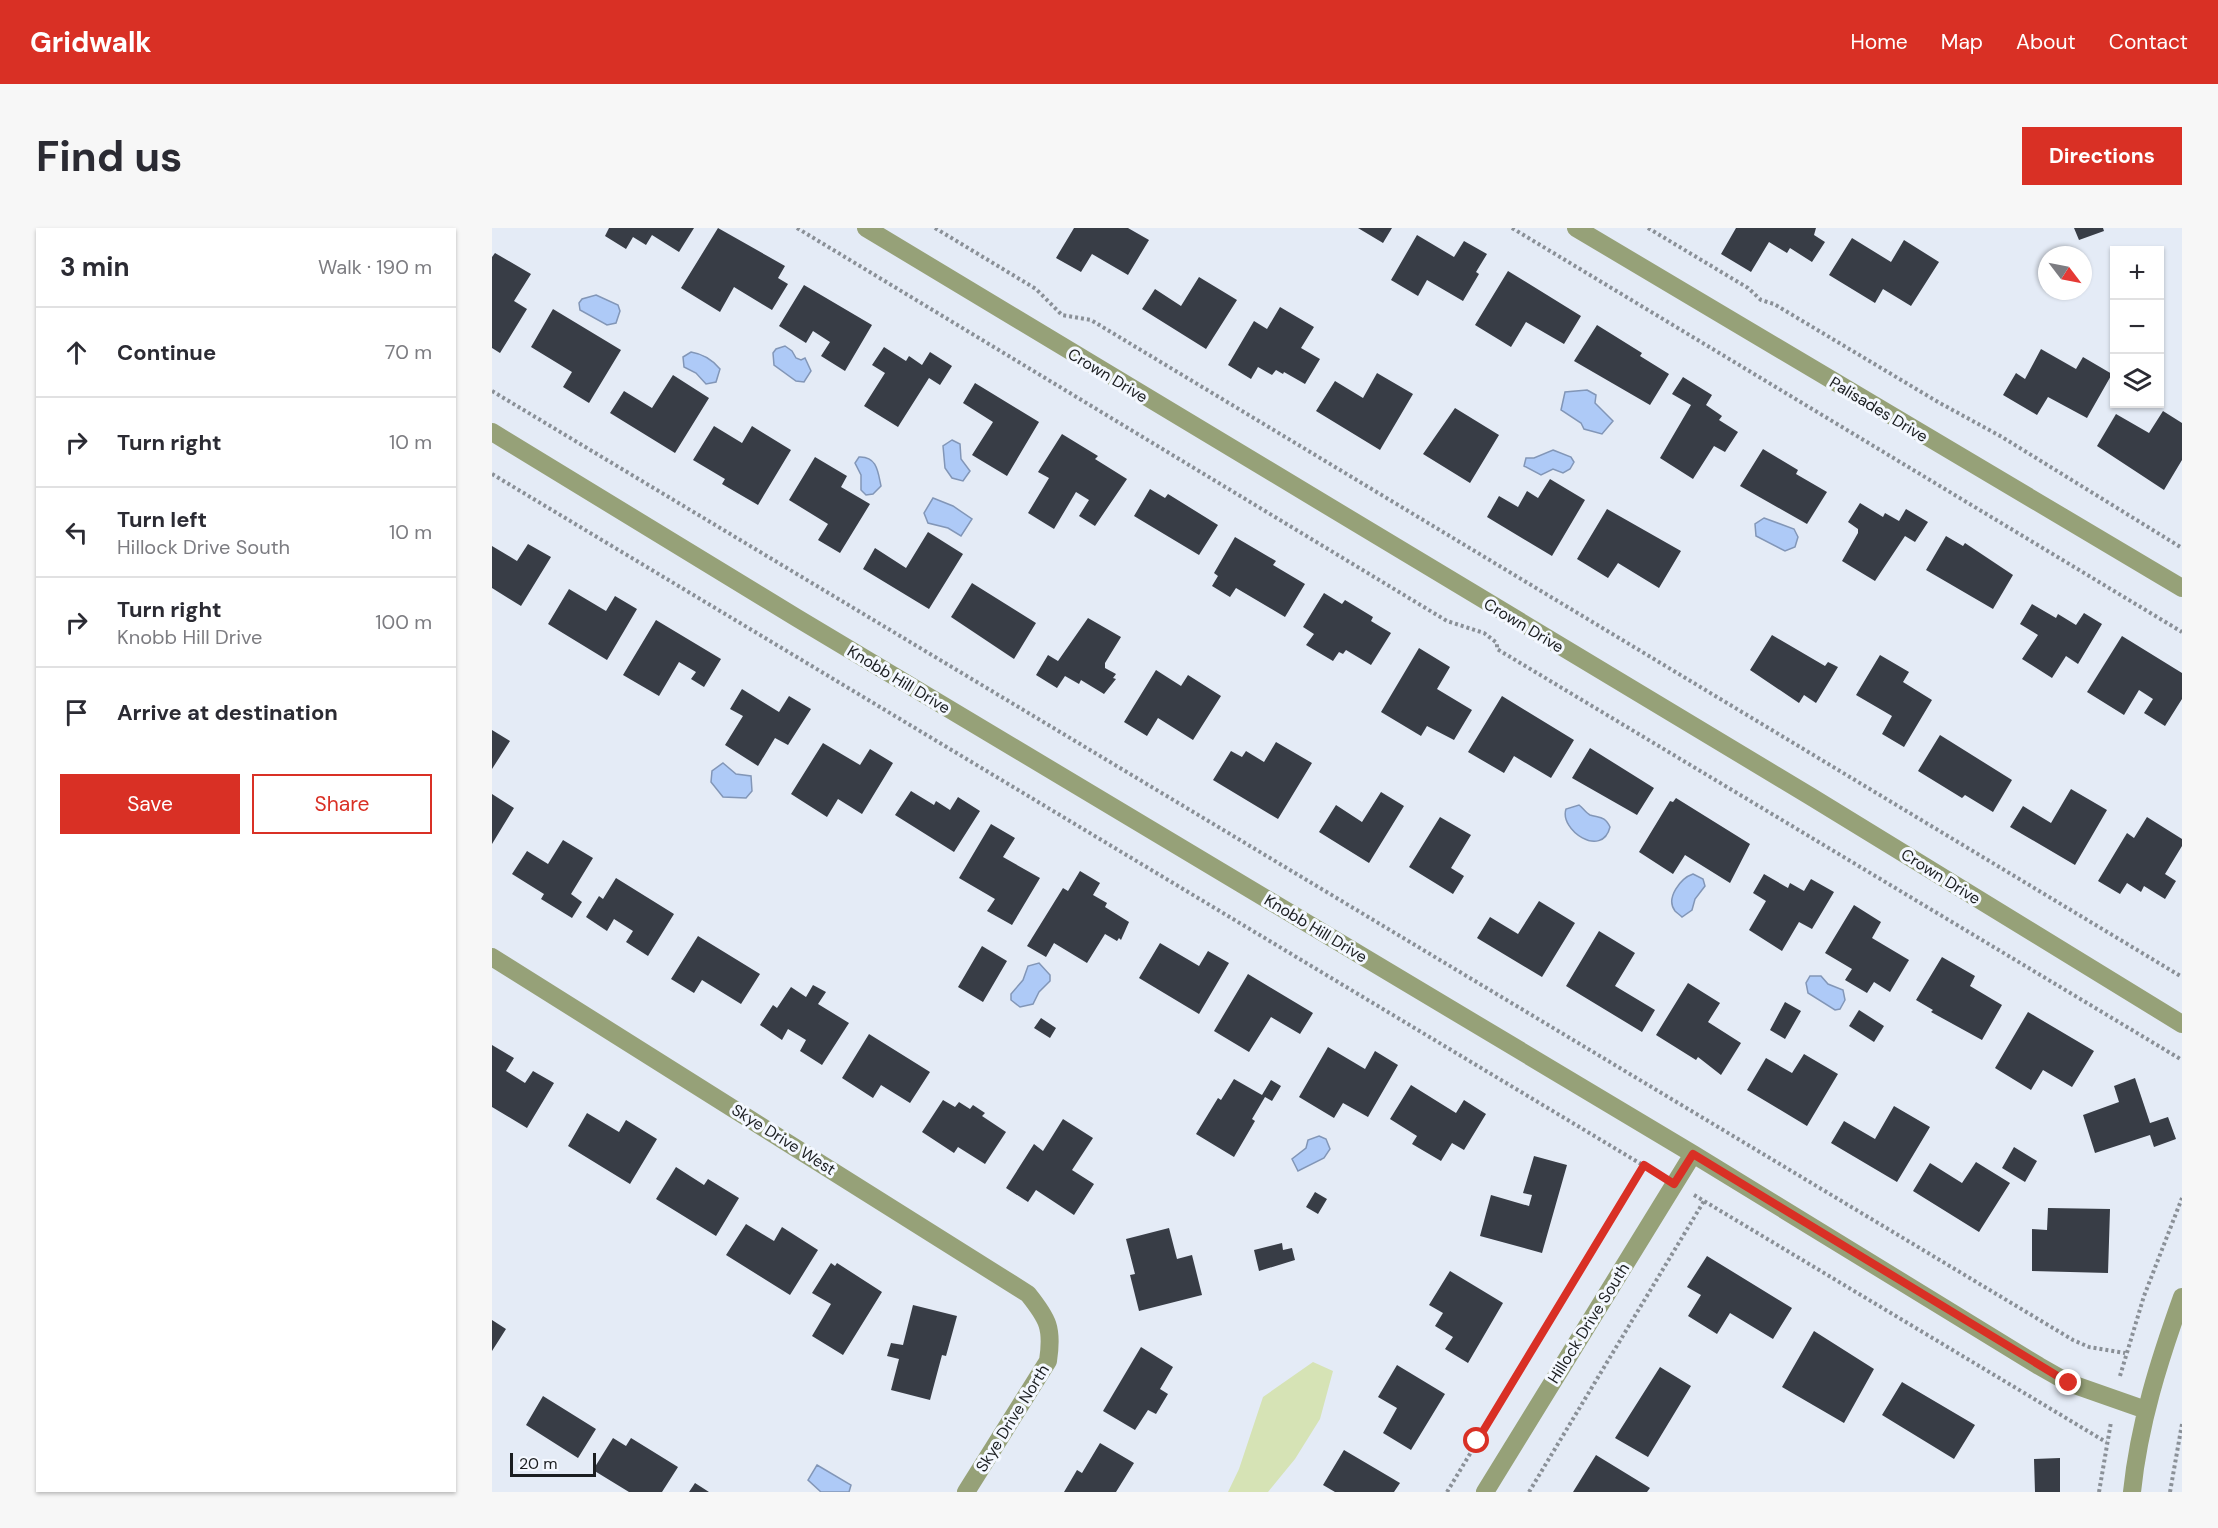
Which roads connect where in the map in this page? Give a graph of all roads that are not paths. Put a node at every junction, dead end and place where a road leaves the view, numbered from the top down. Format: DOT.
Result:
graph roads {
  1 [pos="866,228"];
  2 [pos="1576,228"];
  3 [pos="492,432"];
  4 [pos="2182,588"];
  5 [pos="492,957"];
  6 [pos="2182,1024"];
  7 [pos="1693,1154"];
  8 [pos="2182,1297"];
  9 [pos="1051,1342"];
  10 [pos="2146,1410"];
  11 [pos="966,1492"];
  12 [pos="1485,1492"];
  13 [pos="2132,1492"];
  1 -- 6 [label="street, Crown Drive"];
  2 -- 4 [label="street, Palisades Drive"];
  3 -- 7 [label="street, Knobb Hill Drive"];
  5 -- 9 [label="street, Skye Drive West"];
  7 -- 10 [label="street, Knobb Hill Drive"];
  7 -- 12 [label="street, Hillock Drive South"];
  8 -- 10 [label="street"];
  9 -- 11 [label="street, Skye Drive North"];
  10 -- 13 [label="street"];
}
